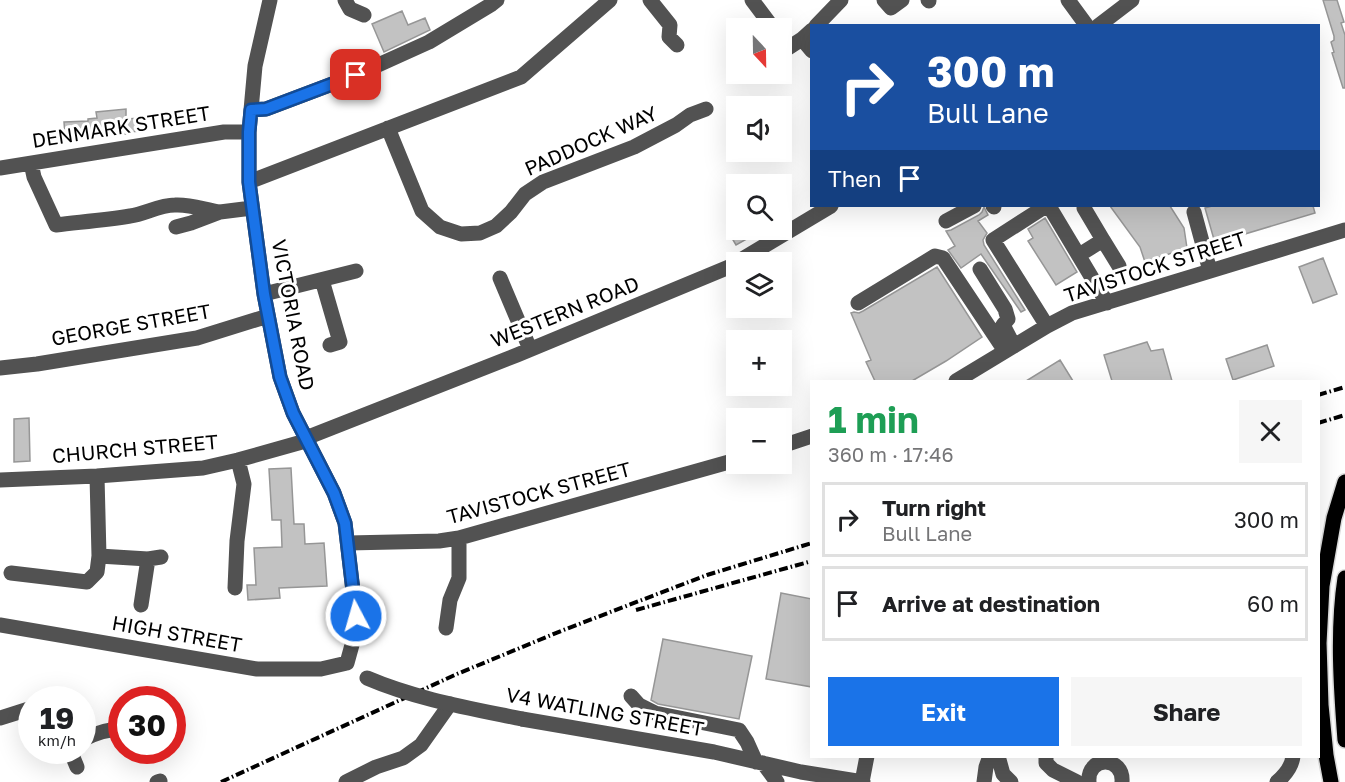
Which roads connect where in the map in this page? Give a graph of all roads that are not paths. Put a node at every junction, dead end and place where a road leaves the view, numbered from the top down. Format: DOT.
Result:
graph roads {
  1 [pos="270,0"];
  2 [pos="345,0"];
  3 [pos="497,0"];
  4 [pos="650,0"];
  5 [pos="752,0"];
  6 [pos="841,0"];
  7 [pos="884,0"];
  8 [pos="902,0"];
  9 [pos="1068,0"];
  10 [pos="1132,0"];
  11 [pos="607,1"];
  12 [pos="364,15"];
  13 [pos="766,18"];
  14 [pos="818,24"];
  15 [pos="1086,24"];
  16 [pos="1101,24"];
  17 [pos="808,40"];
  18 [pos="792,44"];
  19 [pos="676,45"];
  20 [pos="706,109"];
  21 [pos="251,110"];
  22 [pos="388,128"];
  23 [pos="249,132"];
  24 [pos="31,163"];
  25 [pos="0,168"];
  26 [pos="249,182"];
  27 [pos="829,207"];
  28 [pos="972,207"];
  29 [pos="1045,207"];
  30 [pos="1048,207"];
  31 [pos="252,208"];
  32 [pos="1084,208"];
  33 [pos="220,212"];
  34 [pos="1194,212"];
  35 [pos="946,222"];
  36 [pos="176,227"];
  37 [pos="1345,230"];
  38 [pos="1103,240"];
  39 [pos="1079,255"];
  40 [pos="1119,266"];
  41 [pos="980,269"];
  42 [pos="356,271"];
  43 [pos="1210,271"];
  44 [pos="500,278"];
  45 [pos="322,280"];
  46 [pos="264,294"];
  47 [pos="858,303"];
  48 [pos="1107,303"];
  49 [pos="268,316"];
  50 [pos="1047,326"];
  51 [pos="330,345"];
  52 [pos="530,349"];
  53 [pos="1010,349"];
  54 [pos="0,359"];
  55 [pos="0,368"];
  56 [pos="958,380"];
  57 [pos="810,437"];
  58 [pos="306,439"];
  59 [pos="792,443"];
  60 [pos="238,460"];
  61 [pos="726,463"];
  62 [pos="97,476"];
  63 [pos="0,480"];
  64 [pos="1345,482"];
  65 [pos="459,538"];
  66 [pos="348,543"];
  67 [pos="99,556"];
  68 [pos="11,573"];
  69 [pos="1345,578"];
  70 [pos="236,588"];
  71 [pos="141,605"];
  72 [pos="1320,624"];
  73 [pos="0,625"];
  74 [pos="446,628"];
  75 [pos="347,663"];
  76 [pos="1320,674"];
  77 [pos="631,696"];
  78 [pos="450,704"];
  79 [pos="18,712"];
  80 [pos="0,718"];
  81 [pos="1345,740"];
  82 [pos="867,758"];
  83 [pos="989,758"];
  84 [pos="999,758"];
  85 [pos="1046,758"];
  86 [pos="1086,758"];
  87 [pos="1293,758"];
  88 [pos="1103,759"];
  89 [pos="760,763"];
  90 [pos="76,764"];
  91 [pos="77,767"];
  92 [pos="799,777"];
  93 [pos="1085,779"];
  94 [pos="346,782"];
  95 [pos="777,782"];
  96 [pos="862,782"];
  97 [pos="984,782"];
  98 [pos="993,782"];
  99 [pos="1010,782"];
  100 [pos="1122,782"];
  101 [pos="1277,782"];
  102 [pos="1331,782"];
  1 -- 21 [label="street, VICTORIA ROAD"];
  2 -- 12 [label="street"];
  3 -- 21 [label="street"];
  4 -- 19 [label="street"];
  5 -- 13 [label="street"];
  6 -- 14 [label="street"];
  7 -- 8 [label="street"];
  9 -- 15 [label="street"];
  10 -- 16 [label="street"];
  11 -- 22 [label="street"];
  17 -- 18 [label="street"];
  20 -- 22 [label="street, PADDOCK WAY"];
  21 -- 23 [label="street, VICTORIA ROAD"];
  22 -- 26 [label="street"];
  23 -- 24 [label="street, DENMARK STREET"];
  23 -- 26 [label="street, VICTORIA ROAD"];
  24 -- 25 [label="street, DENMARK STREET"];
  24 -- 33 [label="street"];
  26 -- 31 [label="street, VICTORIA ROAD"];
  27 -- 52 [label="street, WESTERN ROAD"];
  28 -- 35 [label="street"];
  29 -- 50 [label="street"];
  30 -- 39 [label="street"];
  31 -- 33 [label="street"];
  31 -- 46 [label="street, VICTORIA ROAD"];
  32 -- 38 [label="street"];
  33 -- 36 [label="street"];
  34 -- 43 [label="street"];
  37 -- 43 [label="street, TAVISTOCK STREET"];
  38 -- 39 [label="street"];
  38 -- 40 [label="street"];
  39 -- 48 [label="street"];
  41 -- 53 [label="street"];
  42 -- 45 [label="street"];
  43 -- 48 [label="street, TAVISTOCK STREET"];
  44 -- 52 [label="street"];
  45 -- 46 [label="street"];
  45 -- 51 [label="street"];
  46 -- 49 [label="street, VICTORIA ROAD"];
  47 -- 53 [label="street"];
  48 -- 50 [label="street, TAVISTOCK STREET"];
  49 -- 55 [label="street, GEORGE STREET"];
  49 -- 58 [label="street, VICTORIA ROAD"];
  50 -- 53 [label="street, TAVISTOCK STREET"];
  52 -- 58 [label="street, WESTERN ROAD"];
  53 -- 56 [label="street, TAVISTOCK STREET"];
  54 -- 55 [label="street"];
  57 -- 59 [label="street"];
  58 -- 60 [label="street, CHURCH STREET"];
  58 -- 66 [label="street, VICTORIA ROAD"];
  60 -- 62 [label="street, CHURCH STREET"];
  60 -- 70 [label="street"];
  61 -- 65 [label="street, TAVISTOCK STREET"];
  62 -- 63 [label="street, CHURCH STREET"];
  62 -- 67 [label="street"];
  64 -- 72 [label="main road"];
  65 -- 66 [label="street, TAVISTOCK STREET"];
  65 -- 74 [label="street"];
  66 -- 75 [label="street, VICTORIA ROAD"];
  67 -- 68 [label="street"];
  67 -- 71 [label="street"];
  69 -- 81 [label="main road"];
  73 -- 75 [label="street, HIGH STREET"];
  75 -- 78 [label="street, V4 WATLING STREET, bridge"];
  76 -- 102 [label="main road"];
  77 -- 89 [label="street"];
  78 -- 89 [label="street, V4 WATLING STREET, bridge"];
  78 -- 94 [label="street"];
  79 -- 80 [label="street"];
  82 -- 96 [label="street"];
  83 -- 97 [label="street"];
  84 -- 99 [label="street"];
  85 -- 93 [label="street"];
  86 -- 93 [label="street"];
  87 -- 101 [label="street"];
  88 -- 93 [label="street"];
  88 -- 100 [label="street"];
  89 -- 92 [label="street, V4 WATLING STREET"];
  89 -- 95 [label="street"];
  90 -- 91 [label="street"];
  92 -- 96 [label="street, V4 WATLING STREET"];
  98 -- 99 [label="street"];
}
